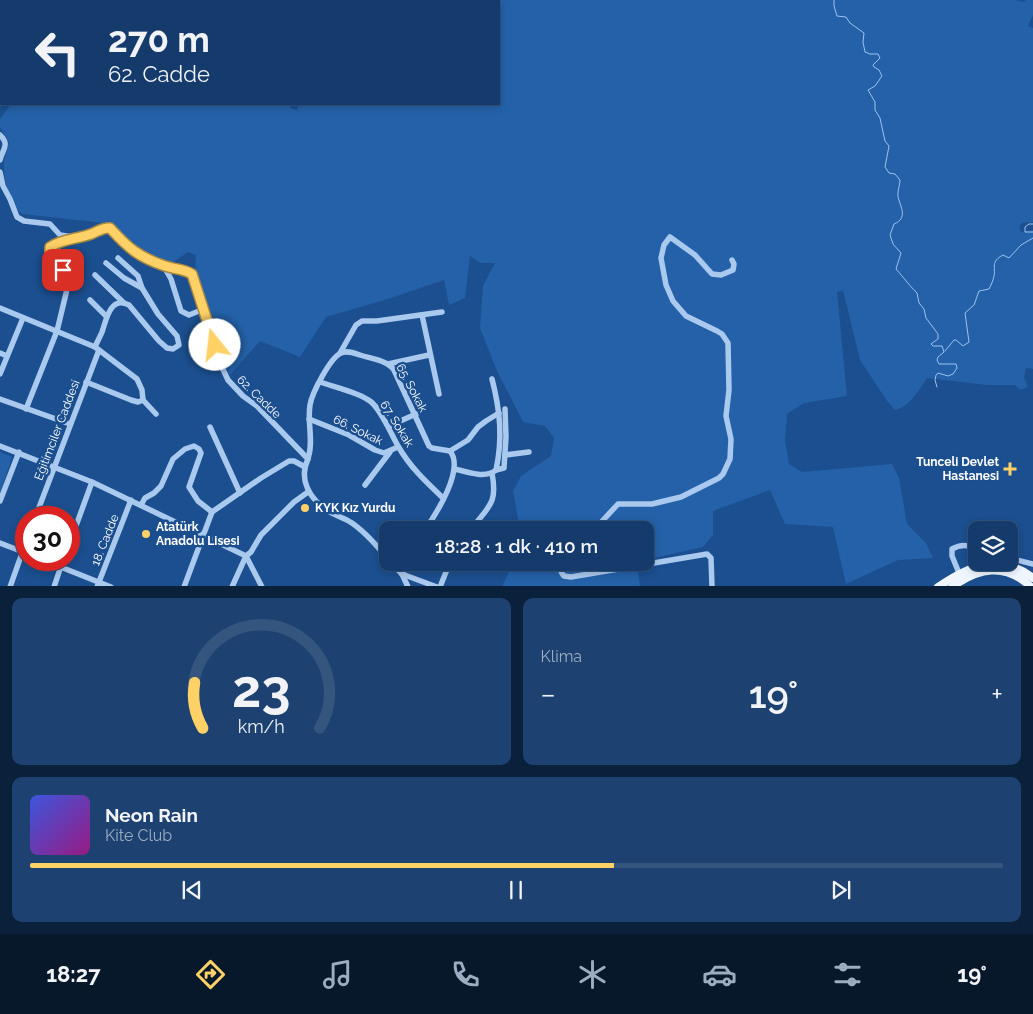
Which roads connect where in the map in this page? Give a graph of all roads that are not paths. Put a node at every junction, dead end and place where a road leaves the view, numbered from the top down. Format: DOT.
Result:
graph roads {
  1 [pos="0,134"];
  2 [pos="0,160"];
  3 [pos="0,172"];
  4 [pos="75,237"];
  5 [pos="118,258"];
  6 [pos="732,260"];
  7 [pos="106,263"];
  8 [pos="163,265"];
  9 [pos="95,275"];
  10 [pos="142,288"];
  11 [pos="90,300"];
  12 [pos="124,303"];
  13 [pos="0,308"];
  14 [pos="204,310"];
  15 [pos="442,312"];
  16 [pos="422,315"];
  17 [pos="106,316"];
  18 [pos="23,318"];
  19 [pos="57,331"];
  20 [pos="97,348"];
  21 [pos="0,353"];
  22 [pos="340,353"];
  23 [pos="429,355"];
  24 [pos="7,356"];
  25 [pos="388,364"];
  26 [pos="0,374"];
  27 [pos="492,379"];
  28 [pos="86,382"];
  29 [pos="320,382"];
  30 [pos="438,394"];
  31 [pos="0,399"];
  32 [pos="143,400"];
  33 [pos="26,409"];
  34 [pos="505,409"];
  35 [pos="499,413"];
  36 [pos="156,414"];
  37 [pos="416,414"];
  38 [pos="309,419"];
  39 [pos="70,424"];
  40 [pos="388,426"];
  41 [pos="210,427"];
  42 [pos="0,446"];
  43 [pos="398,447"];
  44 [pos="450,451"];
  45 [pos="19,452"];
  46 [pos="390,452"];
  47 [pos="529,452"];
  48 [pos="505,455"];
  49 [pos="308,459"];
  50 [pos="54,467"];
  51 [pos="304,467"];
  52 [pos="455,469"];
  53 [pos="494,472"];
  54 [pos="92,482"];
  55 [pos="365,484"];
  56 [pos="308,492"];
  57 [pos="240,493"];
  58 [pos="443,498"];
  59 [pos="0,499"];
  60 [pos="131,500"];
  61 [pos="141,505"];
  62 [pos="39,506"];
  63 [pos="212,512"];
  64 [pos="80,515"];
  65 [pos="430,521"];
  66 [pos="479,521"];
  67 [pos="602,521"];
  68 [pos="203,536"];
  69 [pos="0,544"];
  70 [pos="968,546"];
  71 [pos="379,549"];
  72 [pos="15,550"];
  73 [pos="246,556"];
  74 [pos="1018,558"];
  75 [pos="1033,562"];
  76 [pos="654,563"];
  77 [pos="968,569"];
  78 [pos="1018,569"];
  79 [pos="16,571"];
  80 [pos="60,571"];
  81 [pos="70,571"];
  82 [pos="399,571"];
  83 [pos="404,571"];
  84 [pos="446,571"];
  85 [pos="561,571"];
  86 [pos="606,571"];
  87 [pos="959,573"];
  88 [pos="402,574"];
  89 [pos="1033,578"];
  90 [pos="98,584"];
  91 [pos="10,586"];
  92 [pos="54,586"];
  93 [pos="111,586"];
  94 [pos="184,586"];
  95 [pos="232,586"];
  96 [pos="262,586"];
  97 [pos="408,586"];
  98 [pos="439,586"];
  99 [pos="712,586"];
  100 [pos="938,586"];
  101 [pos="954,586"];
  102 [pos="1031,586"];
  1 -- 2 [label="street"];
  3 -- 4 [label="street"];
  4 -- 8 [label="street, 62. Cadde"];
  4 -- 19 [label="street, 62. Cadde"];
  5 -- 10 [label="street"];
  6 -- 67 [label="street"];
  7 -- 10 [label="street"];
  8 -- 14 [label="street, 62. Cadde"];
  8 -- 14 [label="street"];
  9 -- 12 [label="street"];
  10 -- 12 [label="street"];
  11 -- 17 [label="street"];
  12 -- 17 [label="street"];
  13 -- 18 [label="street"];
  14 -- 49 [label="street, 62. Cadde"];
  15 -- 16 [label="street"];
  16 -- 22 [label="street"];
  16 -- 23 [label="street"];
  17 -- 20 [label="street, Eğitimciler Caddesi"];
  18 -- 19 [label="street"];
  18 -- 24 [label="street"];
  19 -- 20 [label="street"];
  19 -- 33 [label="street"];
  20 -- 28 [label="street, Eğitimciler Caddesi"];
  20 -- 32 [label="street"];
  21 -- 24 [label="street"];
  22 -- 25 [label="street, 65. Sokak"];
  22 -- 29 [label="street"];
  23 -- 25 [label="street"];
  23 -- 30 [label="street"];
  24 -- 26 [label="street"];
  25 -- 37 [label="street, 65. Sokak"];
  27 -- 35 [label="street"];
  28 -- 32 [label="street"];
  28 -- 39 [label="street, Eğitimciler Caddesi"];
  29 -- 38 [label="street"];
  29 -- 40 [label="street, 67. Sokak"];
  31 -- 33 [label="street"];
  32 -- 36 [label="street"];
  33 -- 39 [label="street"];
  34 -- 48 [label="street"];
  35 -- 44 [label="street"];
  35 -- 53 [label="street"];
  37 -- 40 [label="street"];
  37 -- 44 [label="street, 65. Sokak"];
  38 -- 46 [label="street, 66. Sokak"];
  38 -- 49 [label="street"];
  39 -- 50 [label="street, Eğitimciler Caddesi"];
  40 -- 43 [label="street, 67. Sokak"];
  41 -- 57 [label="street"];
  42 -- 45 [label="street"];
  43 -- 46 [label="street, 66. Sokak"];
  43 -- 58 [label="street, 67. Sokak"];
  44 -- 52 [label="street"];
  45 -- 50 [label="street"];
  45 -- 59 [label="street"];
  46 -- 55 [label="street"];
  47 -- 48 [label="street"];
  48 -- 53 [label="street"];
  49 -- 51 [label="street"];
  50 -- 54 [label="street"];
  50 -- 62 [label="street, Eğitimciler Caddesi"];
  51 -- 56 [label="street"];
  51 -- 57 [label="street"];
  52 -- 53 [label="street"];
  52 -- 58 [label="street"];
  53 -- 66 [label="street"];
  54 -- 60 [label="street"];
  54 -- 64 [label="street"];
  56 -- 71 [label="street"];
  56 -- 73 [label="street"];
  57 -- 63 [label="street"];
  58 -- 65 [label="street"];
  60 -- 61 [label="street"];
  60 -- 90 [label="street, 18. Cadde"];
  61 -- 63 [label="street"];
  61 -- 68 [label="street"];
  63 -- 68 [label="street"];
  68 -- 73 [label="street"];
  68 -- 94 [label="street"];
  69 -- 72 [label="street"];
  70 -- 87 [label="street"];
  73 -- 95 [label="street"];
  73 -- 96 [label="street"];
  74 -- 75 [label="street"];
  76 -- 99 [label="street"];
  77 -- 87 [label="main road"];
  78 -- 89 [label="main road"];
  79 -- 91 [label="street"];
  80 -- 92 [label="street"];
  81 -- 90 [label="street"];
  82 -- 88 [label="street"];
  83 -- 88 [label="street"];
  84 -- 98 [label="street"];
  85 -- 86 [label="street"];
  87 -- 100 [label="main road"];
  88 -- 97 [label="street"];
  88 -- 98 [label="street"];
  90 -- 93 [label="street"];
  101 -- 102 [label="main road"];
}
